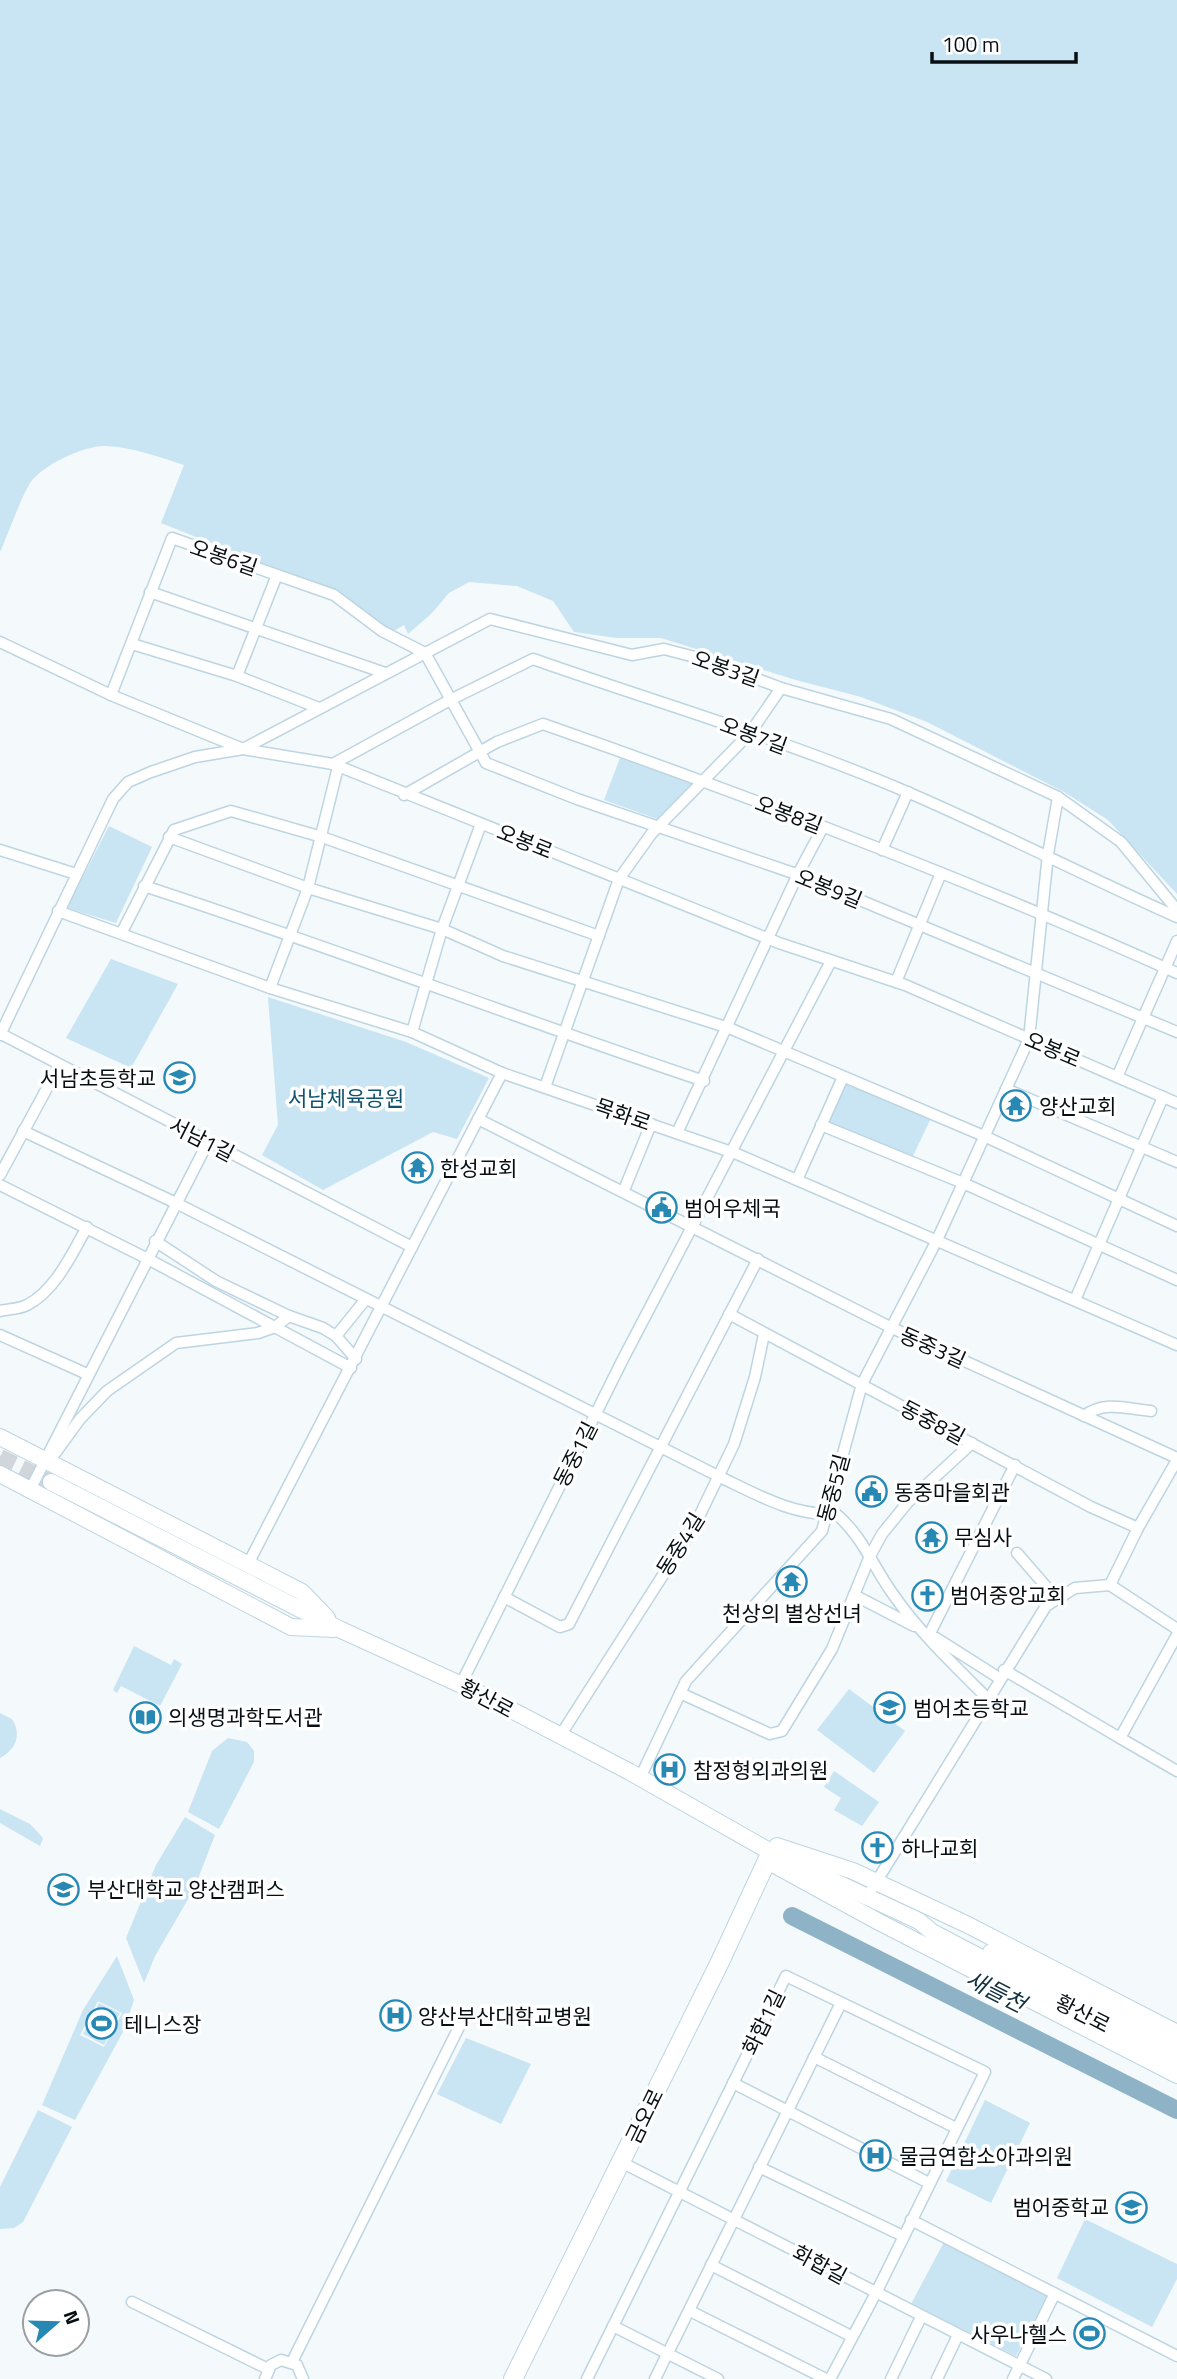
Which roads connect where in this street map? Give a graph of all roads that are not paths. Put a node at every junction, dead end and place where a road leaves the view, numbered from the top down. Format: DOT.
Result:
graph roads {
  1 [pos="277,575"];
  2 [pos="150,592"];
  3 [pos="256,627"];
  4 [pos="0,642"];
  5 [pos="132,644"];
  6 [pos="425,653"];
  7 [pos="385,673"];
  8 [pos="237,676"];
  9 [pos="781,688"];
  10 [pos="111,695"];
  11 [pos="450,700"];
  12 [pos="318,708"];
  13 [pos="750,733"];
  14 [pos="243,749"];
  15 [pos="481,753"];
  16 [pos="336,765"];
  17 [pos="705,781"];
  18 [pos="908,792"];
  19 [pos="404,795"];
  20 [pos="1058,797"];
  21 [pos="481,824"];
  22 [pos="660,826"];
  23 [pos="824,827"];
  24 [pos="169,837"];
  25 [pos="322,837"];
  26 [pos="0,850"];
  27 [pos="883,850"];
  28 [pos="1048,855"];
  29 [pos="942,873"];
  30 [pos="76,874"];
  31 [pos="798,874"];
  32 [pos="619,879"];
  33 [pos="460,884"];
  34 [pos="144,886"];
  35 [pos="308,888"];
  36 [pos="1177,910"];
  37 [pos="58,911"];
  38 [pos="1044,914"];
  39 [pos="1177,916"];
  40 [pos="918,924"];
  41 [pos="443,929"];
  42 [pos="122,932"];
  43 [pos="291,934"];
  44 [pos="599,936"];
  45 [pos="769,939"];
  46 [pos="1177,941"];
  47 [pos="831,961"];
  48 [pos="1172,970"];
  49 [pos="1035,973"];
  50 [pos="582,981"];
  51 [pos="895,982"];
  52 [pos="427,983"];
  53 [pos="270,988"];
  54 [pos="1143,1018"];
  55 [pos="729,1028"];
  56 [pos="412,1032"];
  57 [pos="1177,1032"];
  58 [pos="0,1034"];
  59 [pos="564,1034"];
  60 [pos="1029,1039"];
  61 [pos="785,1054"];
  62 [pos="60,1066"];
  63 [pos="502,1073"];
  64 [pos="843,1077"];
  65 [pos="1117,1077"];
  66 [pos="704,1081"];
  67 [pos="545,1087"];
  68 [pos="1006,1089"];
  69 [pos="1163,1097"];
  70 [pos="1177,1103"];
  71 [pos="478,1119"];
  72 [pos="651,1124"];
  73 [pos="821,1125"];
  74 [pos="23,1131"];
  75 [pos="677,1133"];
  76 [pos="985,1136"];
  77 [pos="208,1142"];
  78 [pos="1141,1146"];
  79 [pos="731,1152"];
  80 [pos="1177,1161"];
  81 [pos="0,1175"];
  82 [pos="797,1180"];
  83 [pos="963,1183"];
  84 [pos="0,1185"];
  85 [pos="624,1191"];
  86 [pos="1117,1199"];
  87 [pos="176,1203"];
  88 [pos="1177,1226"];
  89 [pos="87,1227"];
  90 [pos="694,1227"];
  91 [pos="937,1240"];
  92 [pos="155,1241"];
  93 [pos="1099,1242"];
  94 [pos="412,1247"];
  95 [pos="146,1258"];
  96 [pos="758,1259"];
  97 [pos="1177,1280"];
  98 [pos="366,1299"];
  99 [pos="1075,1300"];
  100 [pos="382,1307"];
  101 [pos="0,1311"];
  102 [pos="729,1314"];
  103 [pos="289,1316"];
  104 [pos="275,1327"];
  105 [pos="890,1327"];
  106 [pos="764,1334"];
  107 [pos="0,1335"];
  108 [pos="336,1336"];
  109 [pos="1177,1345"];
  110 [pos="354,1364"];
  111 [pos="87,1374"];
  112 [pos="862,1384"];
  113 [pos="1151,1411"];
  114 [pos="596,1412"];
  115 [pos="1084,1416"];
  116 [pos="0,1437"];
  117 [pos="972,1443"];
  118 [pos="659,1446"];
  119 [pos="1177,1459"];
  120 [pos="1015,1465"];
  121 [pos="49,1468"];
  122 [pos="0,1474"];
  123 [pos="718,1476"];
  124 [pos="30,1490"];
  125 [pos="51,1501"];
  126 [pos="824,1515"];
  127 [pos="1138,1528"];
  128 [pos="1017,1553"];
  129 [pos="870,1556"];
  130 [pos="248,1564"];
  131 [pos="1110,1585"];
  132 [pos="854,1595"];
  133 [pos="504,1597"];
  134 [pos="1056,1598"];
  135 [pos="918,1628"];
  136 [pos="339,1629"];
  137 [pos="1177,1629"];
  138 [pos="1177,1635"];
  139 [pos="929,1636"];
  140 [pos="1001,1674"];
  141 [pos="461,1684"];
  142 [pos="680,1693"];
  143 [pos="987,1698"];
  144 [pos="560,1737"];
  145 [pos="1120,1738"];
  146 [pos="1177,1771"];
  147 [pos="639,1777"];
  148 [pos="750,1839"];
  149 [pos="769,1856"];
  150 [pos="876,1882"];
  151 [pos="867,1897"];
  152 [pos="919,1921"];
  153 [pos="841,2003"];
  154 [pos="464,2015"];
  155 [pos="1177,2033"];
  156 [pos="1177,2046"];
  157 [pos="814,2057"];
  158 [pos="1177,2060"];
  159 [pos="1177,2075"];
  160 [pos="733,2083"];
  161 [pos="787,2112"];
  162 [pos="956,2128"];
  163 [pos="621,2162"];
  164 [pos="759,2167"];
  165 [pos="929,2183"];
  166 [pos="680,2191"];
  167 [pos="734,2218"];
  168 [pos="911,2220"];
  169 [pos="903,2236"];
  170 [pos="711,2265"];
  171 [pos="876,2293"];
  172 [pos="1054,2295"];
  173 [pos="132,2302"];
  174 [pos="690,2311"];
  175 [pos="921,2317"];
  176 [pos="613,2326"];
  177 [pos="958,2335"];
  178 [pos="851,2336"];
  179 [pos="669,2354"];
  180 [pos="1177,2356"];
  181 [pos="292,2362"];
  182 [pos="1019,2366"];
  183 [pos="266,2374"];
  184 [pos="303,2379"];
  185 [pos="513,2379"];
  186 [pos="587,2379"];
  187 [pos="655,2379"];
  188 [pos="718,2379"];
  189 [pos="828,2379"];
  190 [pos="891,2379"];
  191 [pos="937,2379"];
  192 [pos="1013,2379"];
  193 [pos="1046,2379"];
  1 -- 2 [label="street, 오봉6길"];
  1 -- 3 [label="street"];
  1 -- 6 [label="street, 오봉6길"];
  2 -- 3 [label="street"];
  2 -- 5 [label="street, 오봉6길"];
  3 -- 7 [label="street"];
  3 -- 8 [label="street"];
  4 -- 10 [label="street"];
  5 -- 8 [label="street"];
  5 -- 10 [label="street, 오봉6길"];
  6 -- 7 [label="street, 오봉3길"];
  6 -- 9 [label="street, 오봉3길"];
  6 -- 11 [label="street"];
  7 -- 12 [label="street, 오봉3길"];
  8 -- 12 [label="street"];
  9 -- 13 [label="street"];
  9 -- 20 [label="street, 오봉3길"];
  10 -- 14 [label="street"];
  11 -- 13 [label="street, 오봉7길"];
  11 -- 15 [label="street"];
  11 -- 16 [label="street, 오봉7길"];
  12 -- 14 [label="street, 오봉3길"];
  13 -- 17 [label="street"];
  13 -- 18 [label="street, 오봉7길"];
  14 -- 16 [label="street, 오봉로"];
  14 -- 30 [label="street, 오봉로"];
  15 -- 17 [label="street, 오봉8길"];
  15 -- 19 [label="street, 오봉8길"];
  15 -- 22 [label="street, 오봉9길"];
  16 -- 19 [label="street, 오봉로"];
  16 -- 25 [label="street"];
  17 -- 22 [label="street"];
  17 -- 23 [label="street, 오봉8길"];
  18 -- 27 [label="street"];
  18 -- 28 [label="street, 오봉7길"];
  19 -- 21 [label="street, 오봉로"];
  20 -- 28 [label="street, 동중5길"];
  20 -- 36 [label="street, 오봉3길"];
  21 -- 32 [label="street, 오봉로"];
  21 -- 33 [label="street"];
  22 -- 31 [label="street, 오봉9길"];
  22 -- 32 [label="street"];
  23 -- 27 [label="street, 오봉8길"];
  23 -- 31 [label="street"];
  24 -- 25 [label="street"];
  24 -- 34 [label="street"];
  24 -- 35 [label="street"];
  25 -- 33 [label="street"];
  25 -- 35 [label="street"];
  26 -- 30 [label="street"];
  27 -- 29 [label="street, 오봉8길"];
  28 -- 38 [label="street, 동중5길"];
  28 -- 39 [label="street, 오봉7길"];
  29 -- 38 [label="street, 오봉8길"];
  29 -- 40 [label="street"];
  30 -- 37 [label="street, 오봉로"];
  31 -- 40 [label="street, 오봉9길"];
  31 -- 45 [label="street"];
  32 -- 44 [label="street"];
  32 -- 45 [label="street, 오봉로"];
  33 -- 41 [label="street"];
  33 -- 44 [label="street"];
  34 -- 42 [label="street"];
  34 -- 43 [label="street"];
  35 -- 41 [label="street"];
  35 -- 43 [label="street"];
  37 -- 42 [label="street, 목화로"];
  37 -- 58 [label="street, 오봉로"];
  38 -- 48 [label="street, 오봉8길"];
  38 -- 49 [label="street, 동중5길"];
  40 -- 49 [label="street, 오봉9길"];
  40 -- 51 [label="street"];
  41 -- 50 [label="street"];
  41 -- 52 [label="street"];
  42 -- 53 [label="street, 목화로"];
  43 -- 52 [label="street"];
  43 -- 53 [label="street"];
  44 -- 50 [label="street"];
  45 -- 47 [label="street, 오봉로"];
  45 -- 55 [label="street"];
  46 -- 48 [label="street"];
  47 -- 51 [label="street, 오봉로"];
  47 -- 61 [label="street, 동중1길"];
  48 -- 54 [label="street"];
  49 -- 54 [label="street, 오봉9길"];
  49 -- 60 [label="street, 동중5길"];
  50 -- 55 [label="street"];
  50 -- 59 [label="street"];
  51 -- 60 [label="street, 오봉로"];
  52 -- 56 [label="street"];
  52 -- 59 [label="street"];
  53 -- 56 [label="street, 목화로"];
  54 -- 57 [label="street, 오봉9길"];
  54 -- 65 [label="street"];
  55 -- 61 [label="street"];
  55 -- 66 [label="street"];
  56 -- 63 [label="street, 목화로"];
  58 -- 62 [label="street, 서남1길"];
  59 -- 66 [label="street"];
  59 -- 67 [label="street"];
  60 -- 65 [label="street, 오봉로"];
  60 -- 68 [label="street, 동중5길"];
  61 -- 64 [label="street"];
  61 -- 79 [label="street, 동중1길"];
  62 -- 74 [label="street"];
  62 -- 77 [label="street, 서남1길"];
  63 -- 67 [label="street, 목화로"];
  63 -- 71 [label="street"];
  64 -- 73 [label="street"];
  64 -- 76 [label="street"];
  65 -- 69 [label="street, 오봉로"];
  66 -- 75 [label="street"];
  67 -- 72 [label="street, 목화로"];
  68 -- 76 [label="street, 동중5길"];
  68 -- 78 [label="street"];
  69 -- 70 [label="street, 오봉로"];
  69 -- 78 [label="street"];
  71 -- 85 [label="street"];
  71 -- 94 [label="street"];
  72 -- 75 [label="street, 목화로"];
  72 -- 85 [label="street"];
  73 -- 82 [label="street"];
  73 -- 83 [label="street"];
  74 -- 81 [label="street"];
  74 -- 87 [label="street"];
  75 -- 79 [label="street, 목화로"];
  76 -- 83 [label="street, 동중5길"];
  76 -- 86 [label="street"];
  77 -- 87 [label="street"];
  77 -- 94 [label="street, 서남1길"];
  78 -- 80 [label="street"];
  78 -- 86 [label="street"];
  79 -- 82 [label="street, 목화로"];
  79 -- 90 [label="street, 동중1길"];
  82 -- 91 [label="street, 목화로"];
  83 -- 91 [label="street, 동중5길"];
  83 -- 93 [label="street"];
  84 -- 89 [label="street"];
  85 -- 90 [label="street"];
  86 -- 88 [label="street"];
  86 -- 93 [label="street"];
  87 -- 92 [label="street"];
  87 -- 98 [label="street"];
  89 -- 95 [label="street"];
  89 -- 101 [label="street"];
  90 -- 96 [label="street, 동중3길"];
  90 -- 114 [label="street, 동중1길"];
  91 -- 99 [label="street, 목화로"];
  91 -- 105 [label="street, 동중5길"];
  92 -- 95 [label="street"];
  92 -- 103 [label="street"];
  93 -- 97 [label="street"];
  93 -- 99 [label="street"];
  94 -- 100 [label="street"];
  95 -- 104 [label="street"];
  95 -- 111 [label="street"];
  96 -- 102 [label="street"];
  96 -- 105 [label="street, 동중3길"];
  98 -- 100 [label="street"];
  98 -- 108 [label="street"];
  99 -- 109 [label="street, 목화로"];
  100 -- 110 [label="street"];
  100 -- 114 [label="street"];
  102 -- 106 [label="street, 동중8길"];
  102 -- 118 [label="street"];
  103 -- 104 [label="street"];
  103 -- 108 [label="street"];
  104 -- 110 [label="street"];
  104 -- 121 [label="street"];
  105 -- 112 [label="street, 동중5길"];
  105 -- 115 [label="street, 동중3길"];
  106 -- 112 [label="street, 동중8길"];
  106 -- 123 [label="street, 동중4길"];
  107 -- 111 [label="street"];
  108 -- 110 [label="street"];
  110 -- 130 [label="street"];
  111 -- 121 [label="street"];
  112 -- 117 [label="street, 동중8길"];
  112 -- 126 [label="street, 동중5길"];
  113 -- 115 [label="street"];
  114 -- 118 [label="street"];
  114 -- 133 [label="street, 동중1길"];
  115 -- 119 [label="street, 동중3길"];
  116 -- 121 [label="main road"];
  117 -- 120 [label="street, 동중8길"];
  117 -- 129 [label="street"];
  118 -- 123 [label="street"];
  118 -- 133 [label="street"];
  119 -- 127 [label="street"];
  120 -- 127 [label="street, 동중8길"];
  120 -- 139 [label="street"];
  121 -- 124 [label="street"];
  121 -- 125 [label="main road"];
  121 -- 130 [label="main road"];
  121 -- 136 [label="main road, 황산로"];
  122 -- 124 [label="main road"];
  123 -- 126 [label="street"];
  123 -- 144 [label="street, 동중4길"];
  124 -- 125 [label="main road"];
  125 -- 136 [label="main road"];
  126 -- 129 [label="street"];
  126 -- 142 [label="street, 동중5길"];
  127 -- 131 [label="street"];
  128 -- 134 [label="street"];
  129 -- 132 [label="street"];
  129 -- 135 [label="street"];
  130 -- 136 [label="main road"];
  131 -- 134 [label="street"];
  131 -- 137 [label="street"];
  132 -- 135 [label="street"];
  132 -- 142 [label="street"];
  133 -- 141 [label="street, 동중1길"];
  134 -- 140 [label="street"];
  135 -- 139 [label="street"];
  136 -- 141 [label="main road, 황산로"];
  138 -- 145 [label="street"];
  139 -- 140 [label="street"];
  139 -- 143 [label="street"];
  140 -- 143 [label="street"];
  140 -- 145 [label="street"];
  141 -- 144 [label="main road, 황산로"];
  142 -- 147 [label="street, 동중5길"];
  143 -- 150 [label="street"];
  144 -- 147 [label="main road, 황산로"];
  145 -- 146 [label="street"];
  147 -- 148 [label="main road, 황산로"];
  148 -- 149 [label="main road, 황산로"];
  148 -- 150 [label="main road"];
  149 -- 151 [label="main road, 황산로"];
  149 -- 159 [label="main road"];
  149 -- 163 [label="main road, 금오로"];
  150 -- 151 [label="street"];
  150 -- 155 [label="main road"];
  151 -- 152 [label="main road, 황산로"];
  152 -- 156 [label="main road, 황산로"];
  152 -- 158 [label="main road, 황산로"];
  153 -- 157 [label="street"];
  153 -- 160 [label="street, 화합1길"];
  153 -- 162 [label="street, 화합1길"];
  154 -- 181 [label="street"];
  157 -- 161 [label="street"];
  157 -- 162 [label="street"];
  160 -- 161 [label="street"];
  160 -- 166 [label="street, 화합1길"];
  161 -- 164 [label="street"];
  161 -- 165 [label="street"];
  162 -- 165 [label="street"];
  163 -- 166 [label="street, 화합길"];
  163 -- 185 [label="main road, 금오로"];
  164 -- 167 [label="street"];
  164 -- 169 [label="street"];
  165 -- 168 [label="street"];
  166 -- 167 [label="street, 화합길"];
  166 -- 176 [label="street, 화합1길"];
  167 -- 170 [label="street"];
  167 -- 171 [label="street, 화합길"];
  168 -- 169 [label="street"];
  168 -- 172 [label="street"];
  169 -- 171 [label="street"];
  170 -- 174 [label="street"];
  170 -- 178 [label="street"];
  171 -- 175 [label="street, 화합길"];
  171 -- 178 [label="street"];
  172 -- 180 [label="street"];
  172 -- 182 [label="street"];
  173 -- 183 [label="street"];
  174 -- 179 [label="street"];
  174 -- 189 [label="street"];
  175 -- 177 [label="street, 화합길"];
  175 -- 190 [label="street"];
  176 -- 179 [label="street"];
  176 -- 186 [label="street, 화합1길"];
  177 -- 182 [label="street, 화합길"];
  177 -- 191 [label="street"];
  178 -- 189 [label="street"];
  179 -- 187 [label="street"];
  179 -- 188 [label="street"];
  181 -- 183 [label="street"];
  181 -- 184 [label="street"];
  182 -- 192 [label="street"];
  182 -- 193 [label="street, 화합길"];
}
